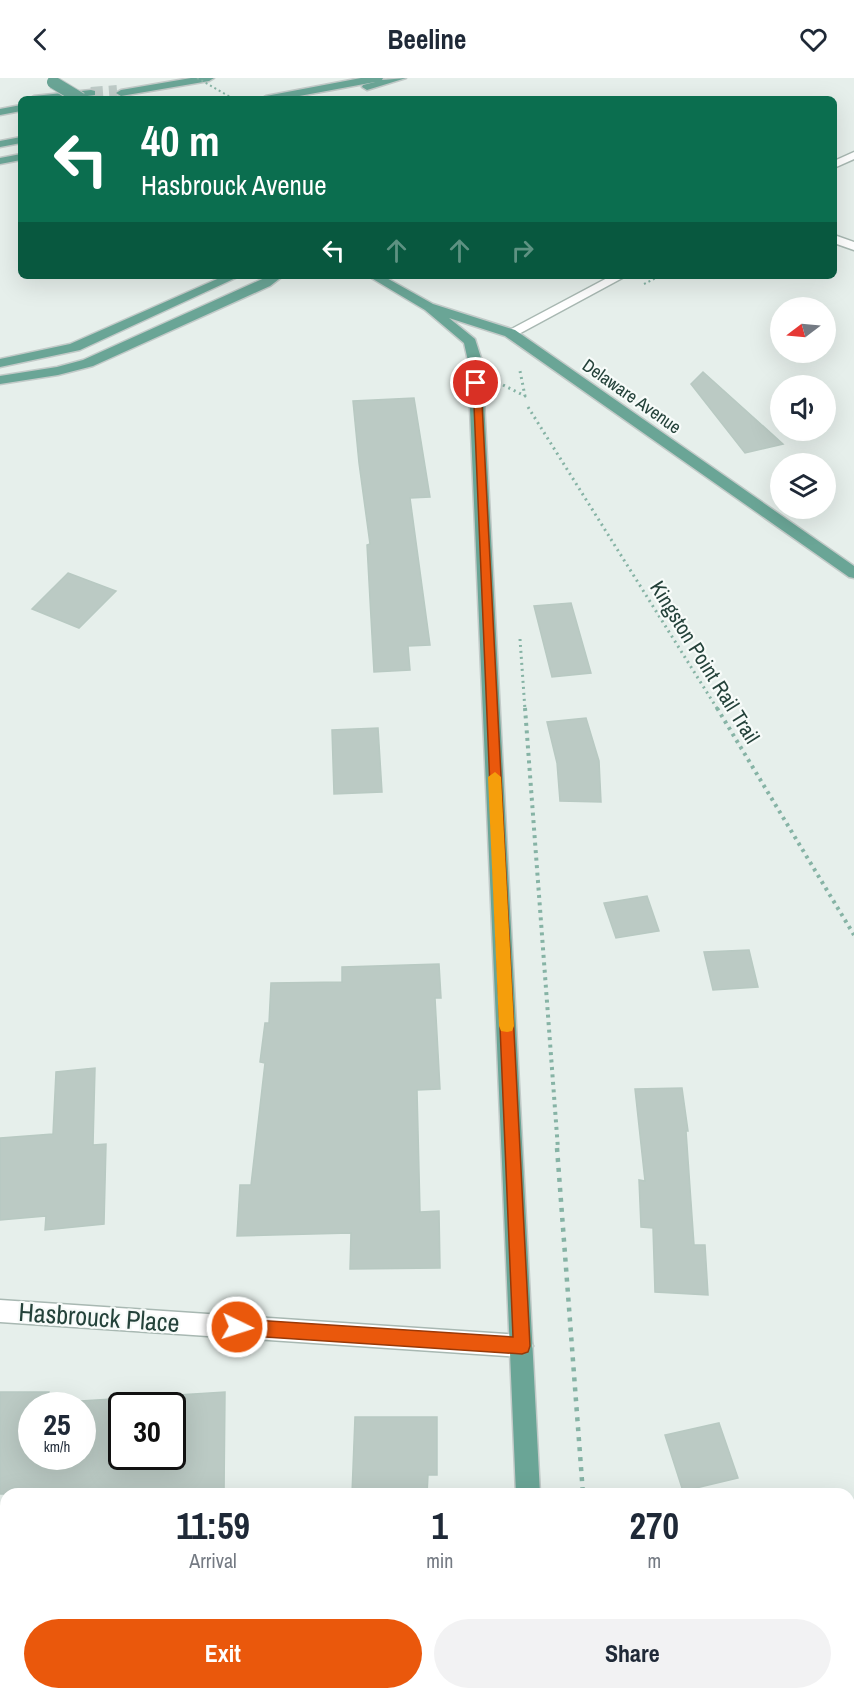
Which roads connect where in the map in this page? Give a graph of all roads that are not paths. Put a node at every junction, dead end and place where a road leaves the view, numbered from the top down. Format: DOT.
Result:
graph roads {
  1 [pos="208,78"];
  2 [pos="378,78"];
  3 [pos="401,78"];
  4 [pos="50,79"];
  5 [pos="119,92"];
  6 [pos="86,96"];
  7 [pos="282,96"];
  8 [pos="328,96"];
  9 [pos="18,100"];
  10 [pos="0,102"];
  11 [pos="18,109"];
  12 [pos="0,112"];
  13 [pos="18,141"];
  14 [pos="0,144"];
  15 [pos="854,155"];
  16 [pos="18,158"];
  17 [pos="0,161"];
  18 [pos="837,164"];
  19 [pos="837,241"];
  20 [pos="854,246"];
  21 [pos="227,279"];
  22 [pos="272,279"];
  23 [pos="379,279"];
  24 [pos="614,279"];
  25 [pos="429,307"];
  26 [pos="510,333"];
  27 [pos="0,363"];
  28 [pos="0,380"];
  29 [pos="854,573"];
  30 [pos="0,1311"];
  31 [pos="522,1346"];
  32 [pos="528,1488"];
  1 -- 5 [label="main road"];
  2 -- 7 [label="main road"];
  3 -- 8 [label="main road"];
  4 -- 6 [label="main road, bridge"];
  9 -- 10 [label="main road"];
  11 -- 12 [label="main road"];
  13 -- 14 [label="main road"];
  15 -- 18 [label="street"];
  16 -- 17 [label="main road"];
  19 -- 20 [label="street"];
  21 -- 27 [label="main road"];
  22 -- 28 [label="main road"];
  23 -- 25 [label="main road, Delaware Avenue"];
  24 -- 26 [label="street"];
  25 -- 26 [label="main road, Delaware Avenue"];
  25 -- 31 [label="main road"];
  26 -- 29 [label="main road, Delaware Avenue"];
  30 -- 31 [label="street, Hasbrouck Place"];
  31 -- 32 [label="main road"];
}
